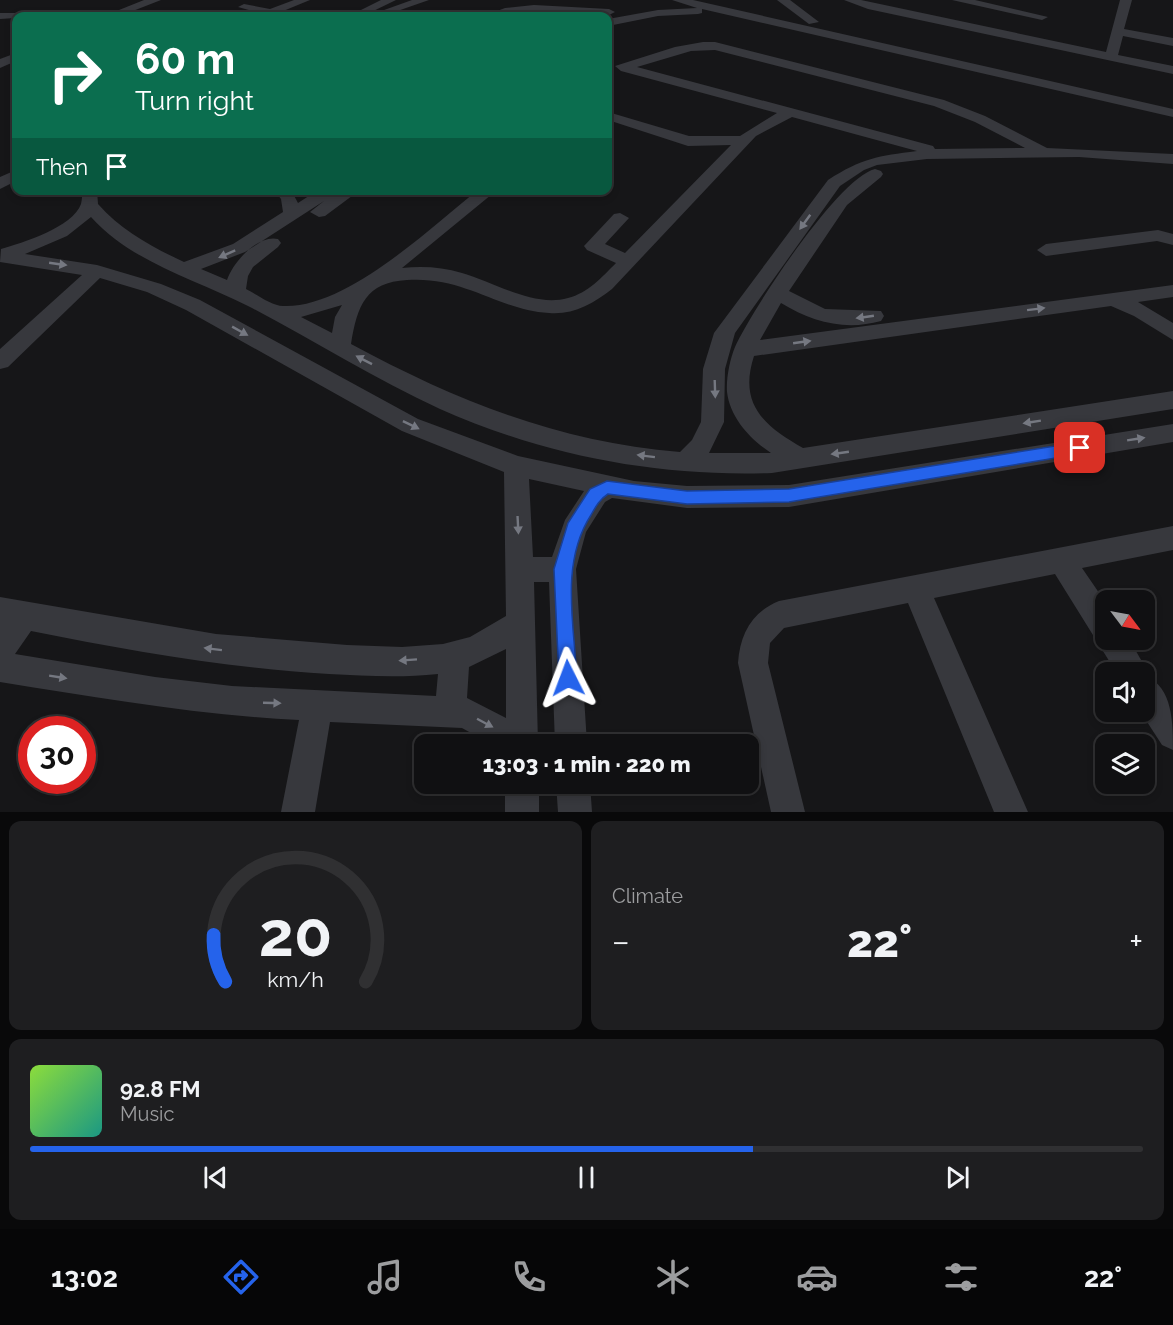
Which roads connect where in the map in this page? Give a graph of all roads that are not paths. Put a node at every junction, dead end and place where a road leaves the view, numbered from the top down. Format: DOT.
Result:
graph roads {
  1 [pos="155,0"];
  2 [pos="169,0"];
  3 [pos="304,0"];
  4 [pos="390,0"];
  5 [pos="408,0"];
  6 [pos="423,0"];
  7 [pos="678,0"];
  8 [pos="716,0"];
  9 [pos="783,0"];
  10 [pos="850,0"];
  11 [pos="901,0"];
  12 [pos="958,0"];
  13 [pos="1126,0"];
  14 [pos="621,4"];
  15 [pos="635,5"];
  16 [pos="755,5"];
  17 [pos="244,7"];
  18 [pos="891,11"];
  19 [pos="121,12"];
  20 [pos="137,12"];
  21 [pos="266,12"];
  22 [pos="274,12"];
  23 [pos="372,12"];
  24 [pos="376,12"];
  25 [pos="379,12"];
  26 [pos="499,12"];
  27 [pos="560,12"];
  28 [pos="612,12"];
  29 [pos="732,12"];
  30 [pos="612,15"];
  31 [pos="612,18"];
  32 [pos="813,22"];
  33 [pos="1118,31"];
  34 [pos="1031,40"];
  35 [pos="1173,42"];
  36 [pos="663,56"];
  37 [pos="1111,57"];
  38 [pos="614,65"];
  39 [pos="1173,70"];
  40 [pos="665,78"];
  41 [pos="1120,95"];
  42 [pos="734,97"];
  43 [pos="1173,102"];
  44 [pos="790,112"];
  45 [pos="1173,113"];
  46 [pos="612,117"];
  47 [pos="823,121"];
  48 [pos="989,123"];
  49 [pos="748,136"];
  50 [pos="688,141"];
  51 [pos="1044,152"];
  52 [pos="945,153"];
  53 [pos="996,153"];
  54 [pos="1084,156"];
  55 [pos="1173,159"];
  56 [pos="1173,167"];
  57 [pos="717,168"];
  58 [pos="845,174"];
  59 [pos="91,195"];
  60 [pos="286,195"];
  61 [pos="322,195"];
  62 [pos="345,195"];
  63 [pos="483,195"];
  64 [pos="832,198"];
  65 [pos="292,214"];
  66 [pos="620,218"];
  67 [pos="428,239"];
  68 [pos="1173,240"];
  69 [pos="1046,250"];
  70 [pos="0,256"];
  71 [pos="628,261"];
  72 [pos="186,268"];
  73 [pos="98,271"];
  74 [pos="381,275"];
  75 [pos="454,276"];
  76 [pos="363,289"];
  77 [pos="1173,291"];
  78 [pos="236,292"];
  79 [pos="778,293"];
  80 [pos="1113,299"];
  81 [pos="1005,306"];
  82 [pos="279,314"];
  83 [pos="1171,329"];
  84 [pos="340,347"];
  85 [pos="744,350"];
  86 [pos="0,361"];
  87 [pos="1173,400"];
  88 [pos="1173,434"];
  89 [pos="922,441"];
  90 [pos="801,459"];
  91 [pos="687,461"];
  92 [pos="516,466"];
  93 [pos="940,470"];
  94 [pos="607,488"];
  95 [pos="1173,538"];
  96 [pos="1061,560"];
  97 [pos="562,569"];
  98 [pos="520,570"];
  99 [pos="916,589"];
  100 [pos="1095,612"];
  101 [pos="12,613"];
  102 [pos="521,623"];
  103 [pos="0,650"];
  104 [pos="455,656"];
  105 [pos="0,667"];
  106 [pos="317,705"];
  107 [pos="1155,707"];
  108 [pos="450,711"];
  109 [pos="500,734"];
  110 [pos="522,734"];
  111 [pos="571,734"];
  112 [pos="1173,734"];
  113 [pos="522,794"];
  114 [pos="574,794"];
  115 [pos="298,812"];
  116 [pos="522,812"];
  117 [pos="575,812"];
  118 [pos="788,812"];
  119 [pos="1011,812"];
  1 -- 19 [label="street"];
  2 -- 20 [label="street"];
  3 -- 22 [label="street"];
  4 -- 23 [label="street"];
  5 -- 24 [label="street"];
  6 -- 25 [label="street"];
  7 -- 29 [label="street"];
  8 -- 16 [label="street"];
  9 -- 32 [label="street"];
  10 -- 18 [label="street"];
  11 -- 18 [label="street"];
  12 -- 34 [label="street"];
  13 -- 33 [label="street"];
  14 -- 28 [label="street"];
  15 -- 30 [label="street"];
  16 -- 32 [label="street"];
  17 -- 21 [label="street"];
  18 -- 34 [label="street"];
  26 -- 27 [label="street"];
  29 -- 31 [label="street"];
  29 -- 41 [label="street"];
  32 -- 41 [label="street"];
  33 -- 35 [label="street"];
  33 -- 37 [label="street"];
  34 -- 37 [label="street"];
  36 -- 38 [label="street"];
  36 -- 40 [label="street"];
  36 -- 48 [label="street"];
  37 -- 39 [label="street"];
  38 -- 40 [label="street"];
  40 -- 42 [label="street"];
  41 -- 43 [label="street"];
  41 -- 45 [label="street"];
  42 -- 44 [label="street"];
  42 -- 49 [label="street"];
  44 -- 47 [label="street"];
  44 -- 49 [label="street"];
  46 -- 50 [label="street"];
  47 -- 52 [label="street"];
  47 -- 58 [label="street"];
  48 -- 51 [label="street"];
  48 -- 53 [label="street"];
  49 -- 50 [label="street"];
  49 -- 57 [label="street"];
  50 -- 57 [label="street"];
  51 -- 53 [label="street"];
  51 -- 54 [label="street"];
  52 -- 53 [label="street"];
  52 -- 58 [label="street"];
  54 -- 55 [label="street"];
  54 -- 56 [label="street"];
  54 -- 64 [label="street"];
  57 -- 71 [label="street"];
  58 -- 64 [label="street"];
  59 -- 70 [label="street"];
  59 -- 72 [label="street"];
  60 -- 65 [label="street"];
  61 -- 65 [label="street"];
  62 -- 78 [label="street"];
  63 -- 67 [label="street"];
  64 -- 79 [label="street"];
  64 -- 91 [label="street, one-way"];
  65 -- 72 [label="street, one-way"];
  66 -- 71 [label="street"];
  67 -- 74 [label="street"];
  67 -- 75 [label="street"];
  68 -- 69 [label="street"];
  70 -- 73 [label="street, one-way"];
  71 -- 75 [label="street"];
  72 -- 78 [label="street"];
  73 -- 86 [label="street"];
  73 -- 92 [label="street, one-way"];
  74 -- 75 [label="street"];
  74 -- 76 [label="street"];
  76 -- 82 [label="street"];
  76 -- 84 [label="street"];
  77 -- 80 [label="street"];
  77 -- 81 [label="street"];
  78 -- 82 [label="street"];
  81 -- 79 [label="street, one-way"];
  79 -- 85 [label="street"];
  81 -- 80 [label="street, one-way"];
  80 -- 83 [label="street"];
  85 -- 81 [label="street, one-way"];
  82 -- 84 [label="street"];
  91 -- 84 [label="street, one-way"];
  85 -- 90 [label="street"];
  87 -- 89 [label="street, one-way"];
  93 -- 88 [label="street, one-way"];
  89 -- 90 [label="street, one-way"];
  89 -- 93 [label="street"];
  90 -- 91 [label="street"];
  92 -- 94 [label="street"];
  92 -- 98 [label="street, one-way"];
  93 -- 94 [label="street"];
  94 -- 97 [label="street"];
  95 -- 96 [label="street"];
  96 -- 99 [label="street"];
  96 -- 100 [label="street"];
  97 -- 98 [label="street"];
  97 -- 111 [label="street"];
  98 -- 102 [label="street"];
  99 -- 118 [label="street"];
  99 -- 119 [label="street"];
  101 -- 103 [label="street"];
  104 -- 101 [label="street, one-way"];
  102 -- 104 [label="street"];
  102 -- 110 [label="street"];
  104 -- 108 [label="street"];
  105 -- 106 [label="street, one-way"];
  106 -- 108 [label="street"];
  106 -- 115 [label="street"];
  107 -- 112 [label="street"];
  108 -- 109 [label="street, one-way"];
  113 -- 116 [label="street"];
  114 -- 117 [label="street"];
}
